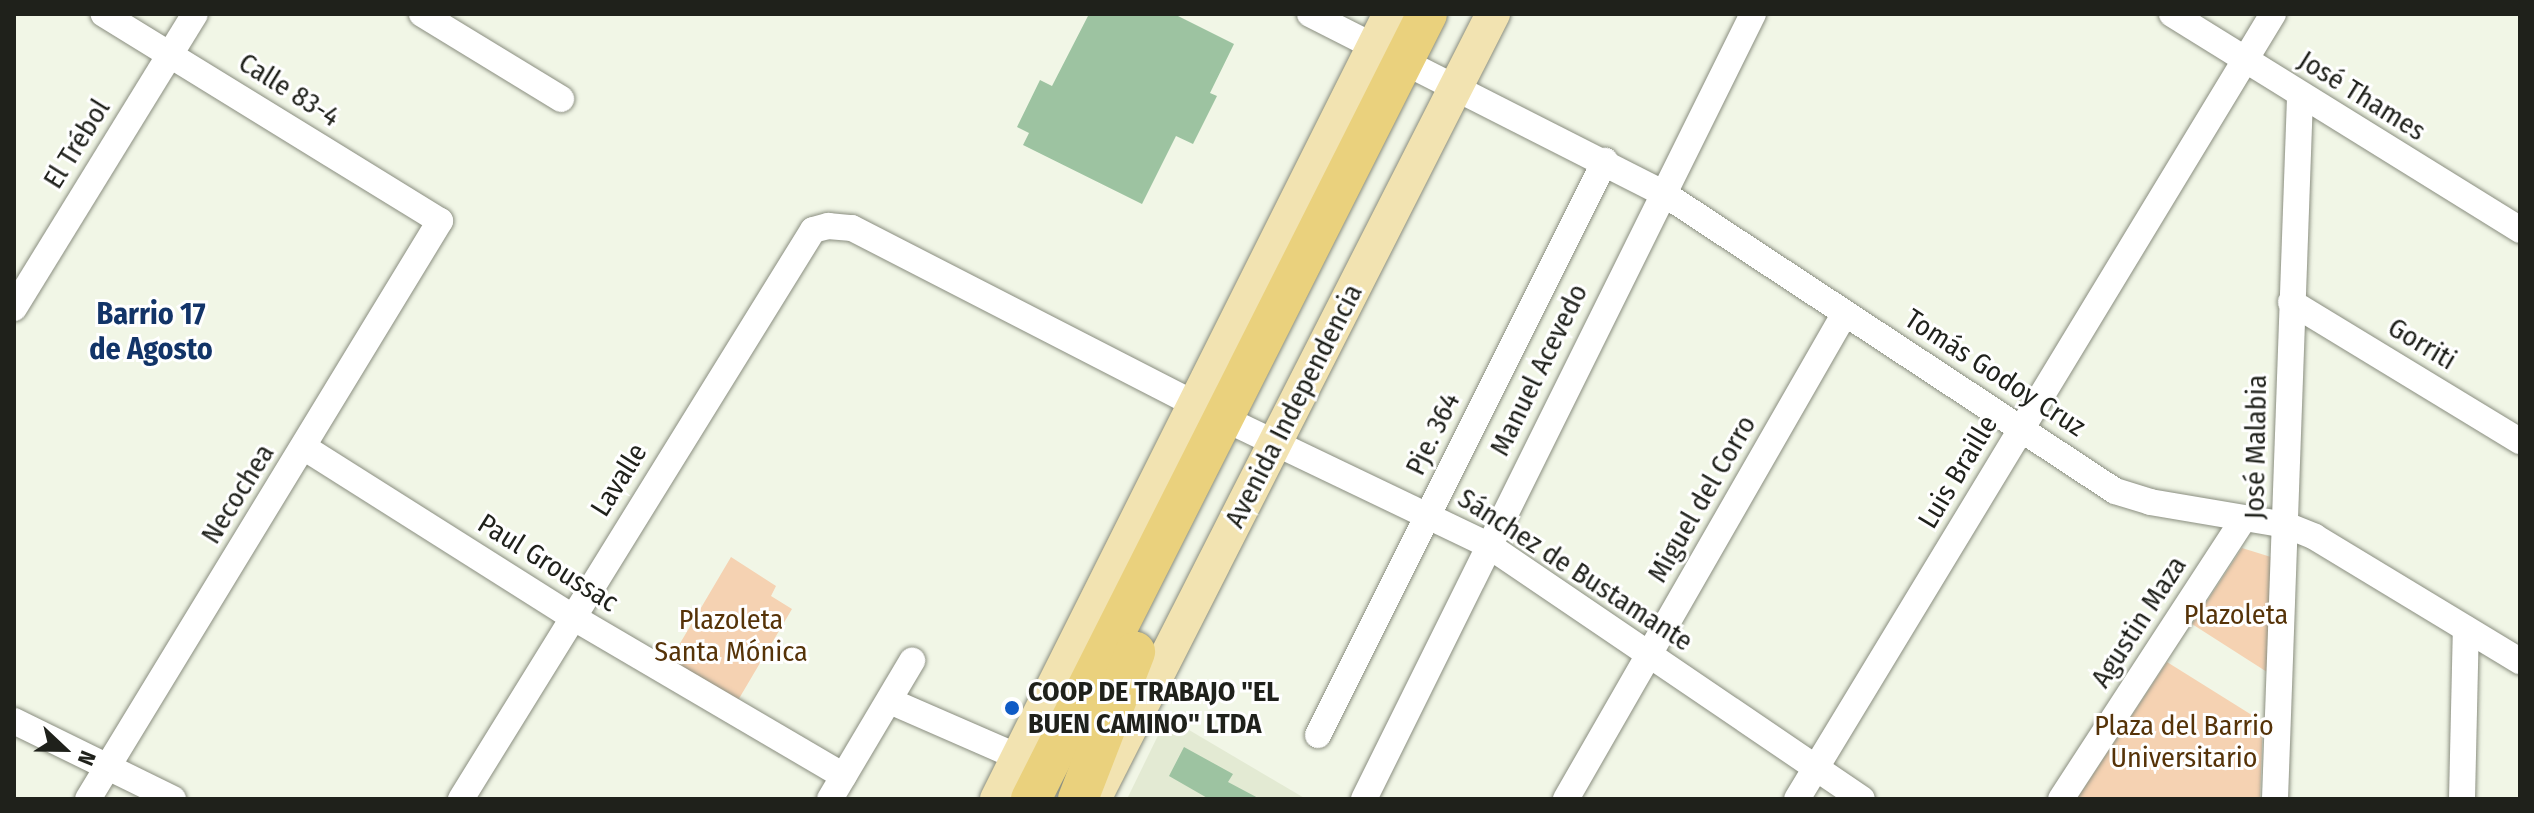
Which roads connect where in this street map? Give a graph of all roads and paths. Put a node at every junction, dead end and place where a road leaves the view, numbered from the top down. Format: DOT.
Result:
graph roads {
  1 [pos="104,14"];
  2 [pos="195,14"];
  3 [pos="422,14"];
  4 [pos="1310,14"];
  5 [pos="1390,14"];
  6 [pos="1427,14"];
  7 [pos="1452,14"];
  8 [pos="1493,14"];
  9 [pos="1753,14"];
  10 [pos="2172,14"];
  11 [pos="2273,14"];
  12 [pos="170,54"];
  13 [pos="2244,60"];
  14 [pos="1414,64"];
  15 [pos="2300,96"];
  16 [pos="561,99"];
  17 [pos="1605,161"];
  18 [pos="1663,193"];
  19 [pos="440,221"];
  20 [pos="2518,225"];
  21 [pos="852,228"];
  22 [pos="2291,302"];
  23 [pos="14,308"];
  24 [pos="1845,313"];
  25 [pos="1235,423"];
  26 [pos="2022,428"];
  27 [pos="2520,441"];
  28 [pos="305,448"];
  29 [pos="1429,514"];
  30 [pos="2243,520"];
  31 [pos="2286,525"];
  32 [pos="1488,545"];
  33 [pos="571,616"];
  34 [pos="2466,629"];
  35 [pos="1124,643"];
  36 [pos="1651,654"];
  37 [pos="912,661"];
  38 [pos="2520,661"];
  39 [pos="890,701"];
  40 [pos="14,721"];
  41 [pos="1318,735"];
  42 [pos="1018,757"];
  43 [pos="107,768"];
  44 [pos="1815,769"];
  45 [pos="844,776"];
  46 [pos="88,799"];
  47 [pos="173,799"];
  48 [pos="461,799"];
  49 [pos="830,799"];
  50 [pos="997,799"];
  51 [pos="1015,799"];
  52 [pos="1031,799"];
  53 [pos="1062,799"];
  54 [pos="1078,799"];
  55 [pos="1094,799"];
  56 [pos="1364,799"];
  57 [pos="1566,799"];
  58 [pos="1797,799"];
  59 [pos="1862,799"];
  60 [pos="2061,799"];
  61 [pos="2275,799"];
  62 [pos="2462,799"];
  1 -- 12 [label="street, Calle 83-4"];
  2 -- 12 [label="street, El Trébol"];
  3 -- 16 [label="street"];
  4 -- 14 [label="street, Tomás Godoy Cruz"];
  5 -- 14 [label="main road, Avenida Independencia"];
  6 -- 14 [label="highway, Avenida Independencia"];
  7 -- 14 [label="highway, Avenida Independencia"];
  8 -- 14 [label="main road, Avenida Independencia"];
  9 -- 18 [label="street, Manuel Acevedo"];
  10 -- 13 [label="street, José Thames"];
  11 -- 13 [label="street, Luis Braille"];
  12 -- 19 [label="street, Calle 83-4"];
  12 -- 23 [label="street, El Trébol"];
  13 -- 15 [label="street, José Thames"];
  13 -- 26 [label="street, Luis Braille"];
  14 -- 17 [label="street, Tomás Godoy Cruz"];
  14 -- 25 [label="highway, Avenida Independencia"];
  14 -- 25 [label="main road, Avenida Independencia"];
  15 -- 20 [label="street, José Thames"];
  15 -- 22 [label="street, José Malabia"];
  17 -- 18 [label="street, Tomás Godoy Cruz"];
  17 -- 29 [label="street, Pje. 364"];
  18 -- 24 [label="street, Tomás Godoy Cruz"];
  18 -- 32 [label="street, Manuel Acevedo"];
  19 -- 28 [label="street, Necochea"];
  21 -- 25 [label="street, Sánchez de Bustamante"];
  21 -- 33 [label="street, Lavalle"];
  22 -- 27 [label="street, Gorriti"];
  22 -- 31 [label="street, José Malabia"];
  24 -- 26 [label="street, Tomás Godoy Cruz"];
  24 -- 36 [label="street, Miguel del Corro"];
  25 -- 29 [label="street, Sánchez de Bustamante"];
  25 -- 35 [label="highway, Avenida Independencia"];
  25 -- 42 [label="main road, Avenida Independencia"];
  25 -- 55 [label="main road, Avenida Independencia"];
  26 -- 30 [label="street, Tomás Godoy Cruz"];
  26 -- 44 [label="street, Luis Braille"];
  28 -- 33 [label="street, Paul Groussac"];
  28 -- 43 [label="street, Necochea"];
  29 -- 32 [label="street, Sánchez de Bustamante"];
  29 -- 41 [label="street, Pje. 364"];
  30 -- 31 [label="street, Tomás Godoy Cruz"];
  30 -- 60 [label="street, Agustin Maza"];
  31 -- 34 [label="street, Tomás Godoy Cruz"];
  31 -- 61 [label="street, José Malabia"];
  32 -- 36 [label="street, Sánchez de Bustamante"];
  32 -- 56 [label="street, Manuel Acevedo"];
  33 -- 45 [label="street, Paul Groussac"];
  33 -- 48 [label="street, Lavalle"];
  34 -- 38 [label="street, Tomás Godoy Cruz"];
  34 -- 62 [label="street"];
  35 -- 51 [label="highway"];
  35 -- 52 [label="highway, Avenida Independencia"];
  35 -- 53 [label="highway, Avenida Independencia"];
  35 -- 54 [label="highway"];
  36 -- 44 [label="street, Sánchez de Bustamante"];
  36 -- 57 [label="street, Miguel del Corro"];
  37 -- 39 [label="street"];
  39 -- 42 [label="street"];
  39 -- 45 [label="street"];
  40 -- 43 [label="street"];
  42 -- 50 [label="main road, Avenida Independencia"];
  43 -- 46 [label="street, Necochea"];
  43 -- 47 [label="street"];
  44 -- 58 [label="street, Luis Braille"];
  44 -- 59 [label="street, Sánchez de Bustamante"];
  45 -- 49 [label="street"];
}
